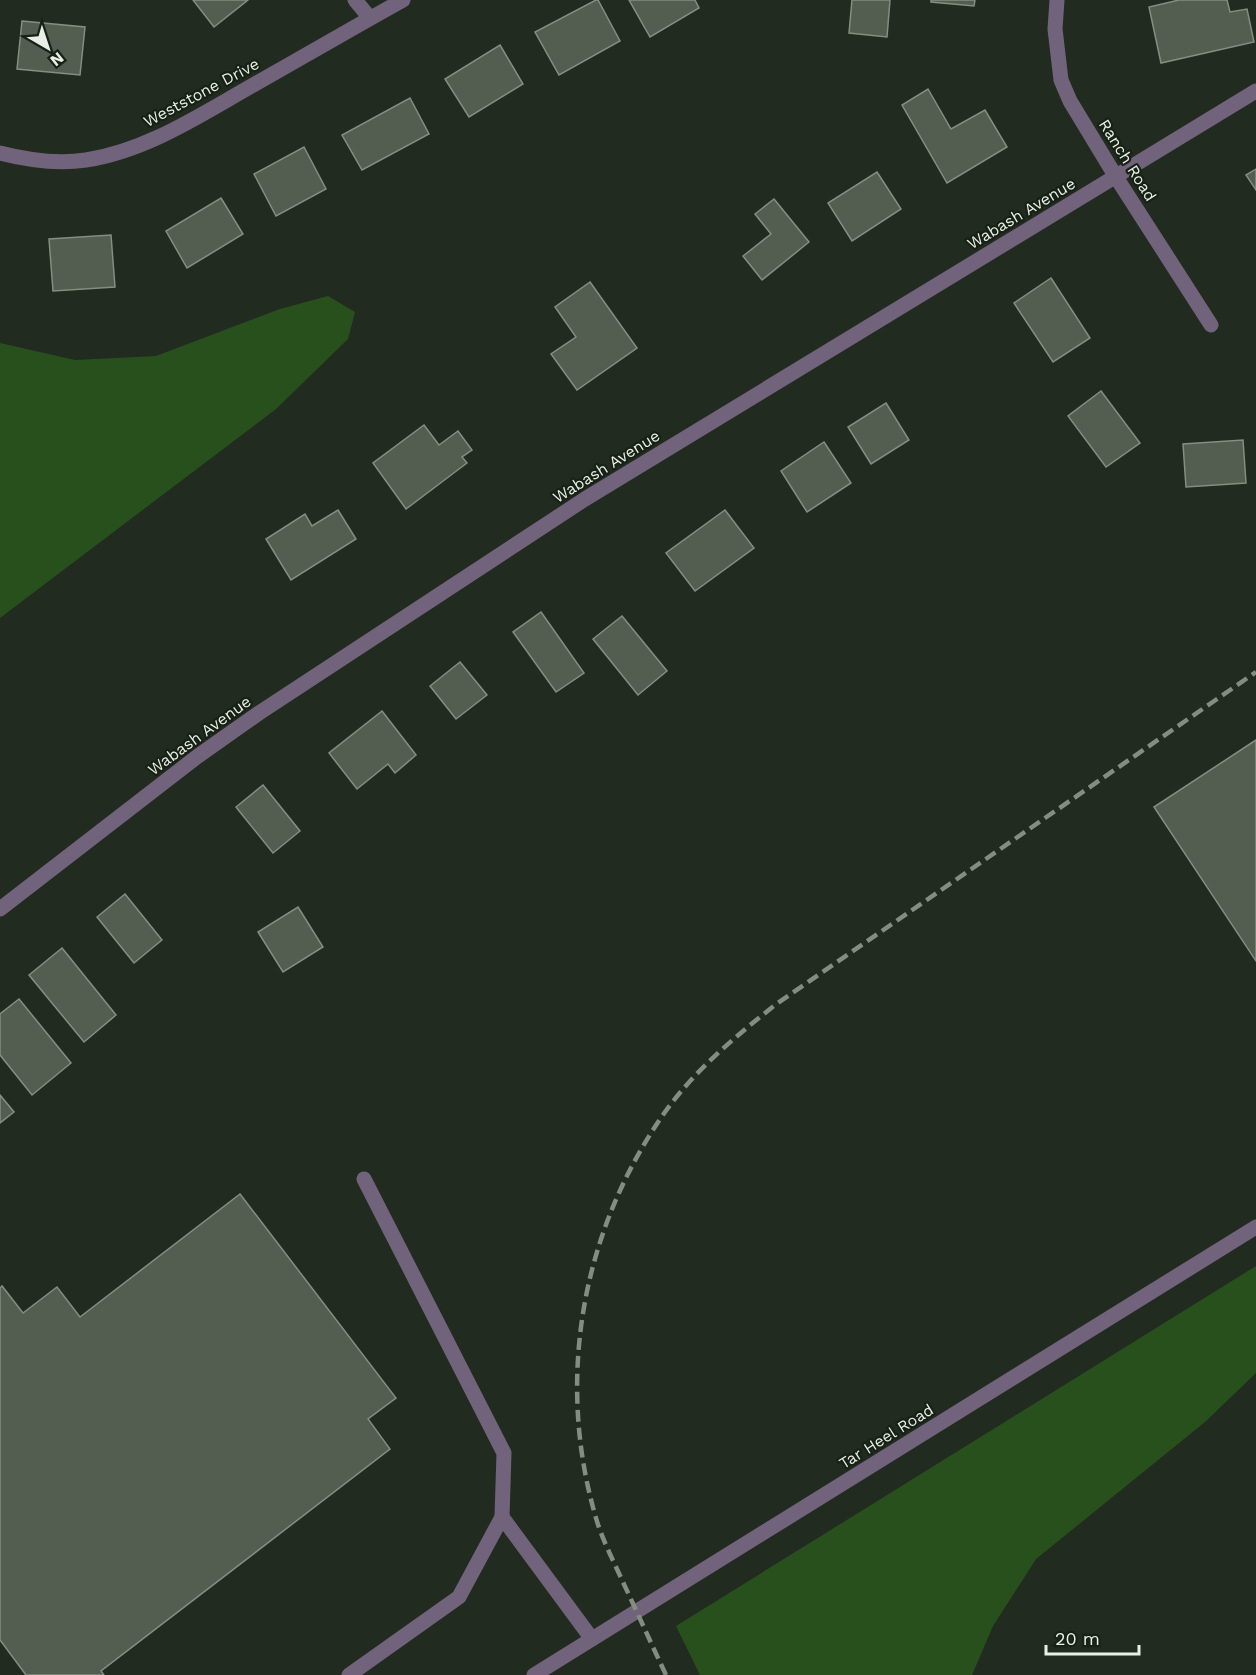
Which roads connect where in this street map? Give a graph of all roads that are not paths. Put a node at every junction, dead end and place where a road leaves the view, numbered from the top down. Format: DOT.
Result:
graph roads {
  1 [pos="355,0"];
  2 [pos="403,0"];
  3 [pos="1057,0"];
  4 [pos="370,18"];
  5 [pos="1256,91"];
  6 [pos="0,153"];
  7 [pos="1116,177"];
  8 [pos="1211,325"];
  9 [pos="0,909"];
  10 [pos="363,1179"];
  11 [pos="1256,1227"];
  12 [pos="502,1517"];
  13 [pos="592,1639"];
  14 [pos="349,1675"];
  15 [pos="534,1675"];
  1 -- 4 [label="street"];
  2 -- 4 [label="street, Weststone Drive"];
  3 -- 7 [label="street, Ranch Road"];
  4 -- 6 [label="street, Weststone Drive"];
  5 -- 7 [label="street, Wabash Avenue"];
  7 -- 8 [label="street, Ranch Road"];
  7 -- 9 [label="street, Wabash Avenue"];
  10 -- 12 [label="street"];
  11 -- 13 [label="street, Tar Heel Road"];
  12 -- 13 [label="street"];
  12 -- 14 [label="street"];
  13 -- 15 [label="street, Tar Heel Road"];
}
